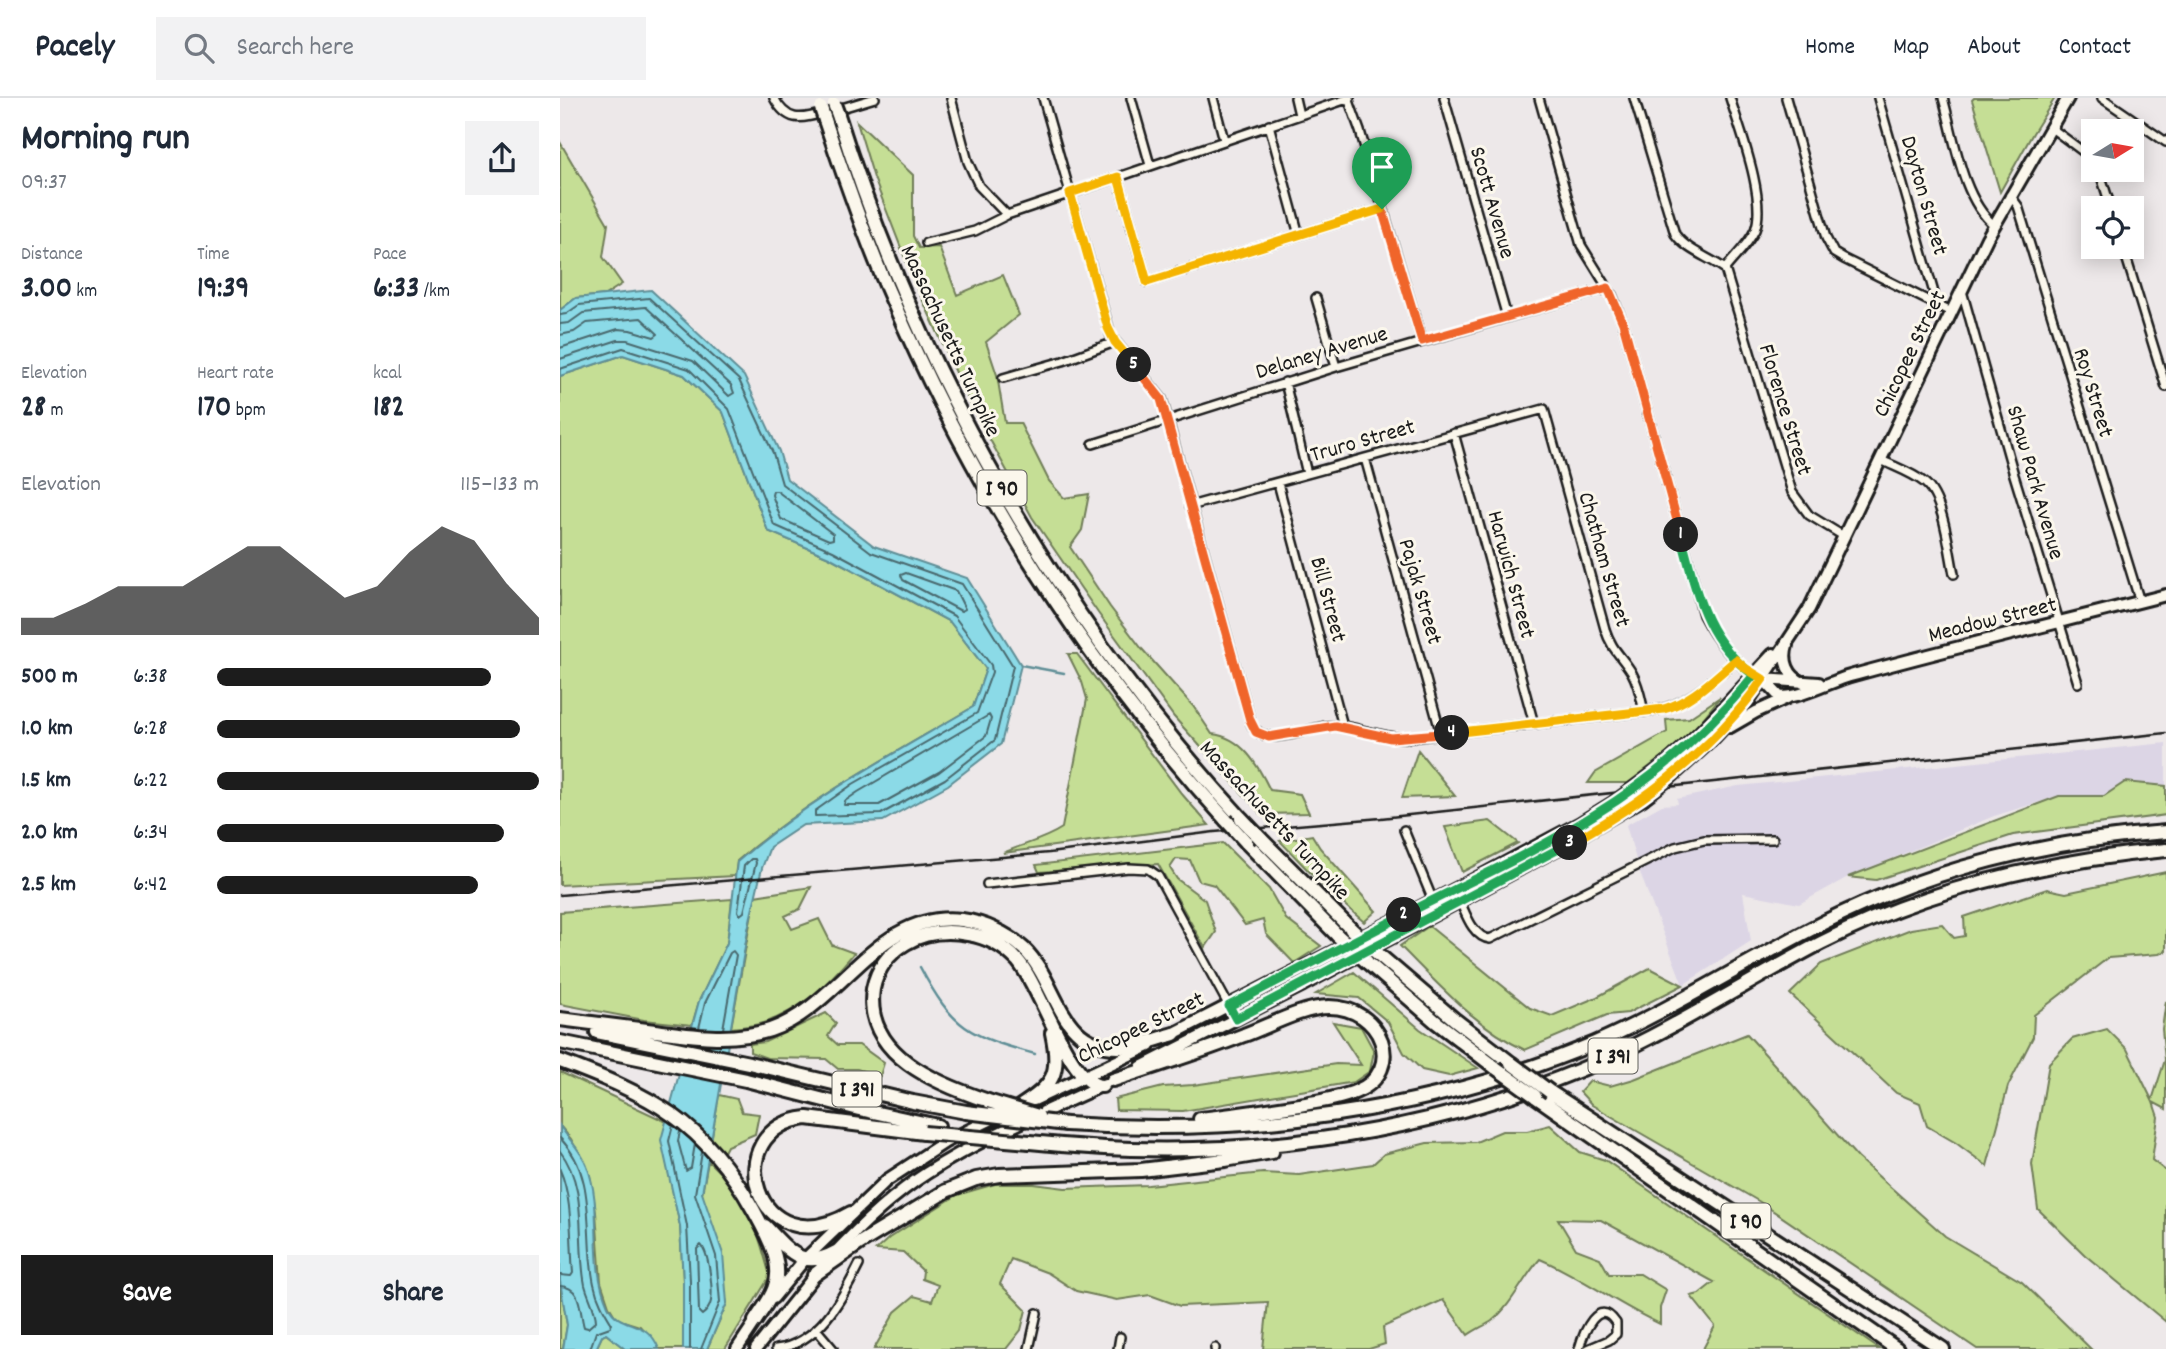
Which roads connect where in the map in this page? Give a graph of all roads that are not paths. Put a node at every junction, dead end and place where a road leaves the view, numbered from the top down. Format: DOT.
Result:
graph roads {
  1 [pos="774,98"];
  2 [pos="875,98"];
  3 [pos="951,98"];
  4 [pos="1043,98"];
  5 [pos="1132,98"];
  6 [pos="1213,98"];
  7 [pos="1295,98"];
  8 [pos="1349,98"];
  9 [pos="1444,98"];
  10 [pos="1539,98"];
  11 [pos="1634,98"];
  12 [pos="1730,98"];
  13 [pos="1786,98"];
  14 [pos="1878,98"];
  15 [pos="1944,98"];
  16 [pos="2068,98"];
  17 [pos="2102,98"];
  18 [pos="828,107"];
  19 [pos="1299,115"];
  20 [pos="1269,125"];
  21 [pos="2050,127"];
  22 [pos="1224,141"];
  23 [pos="2166,142"];
  24 [pos="2081,150"];
  25 [pos="1150,165"];
  26 [pos="1118,177"];
  27 [pos="1070,193"];
  28 [pos="2010,195"];
  29 [pos="1382,209"];
  30 [pos="1007,215"];
  31 [pos="1994,225"];
  32 [pos="1299,234"];
  33 [pos="926,243"];
  34 [pos="2127,259"];
  35 [pos="1725,269"];
  36 [pos="1608,288"];
  37 [pos="1962,291"];
  38 [pos="1316,299"];
  39 [pos="1933,303"];
  40 [pos="1951,312"];
  41 [pos="1507,317"];
  42 [pos="1422,341"];
  43 [pos="1115,342"];
  44 [pos="1336,367"];
  45 [pos="1003,378"];
  46 [pos="1285,382"];
  47 [pos="2166,387"];
  48 [pos="1544,409"];
  49 [pos="1167,418"];
  50 [pos="1454,433"];
  51 [pos="1093,444"];
  52 [pos="1365,458"];
  53 [pos="1881,460"];
  54 [pos="1307,474"];
  55 [pos="1278,482"];
  56 [pos="1190,506"];
  57 [pos="1845,537"];
  58 [pos="1954,574"];
  59 [pos="2166,595"];
  60 [pos="2140,602"];
  61 [pos="2059,623"];
  62 [pos="1794,631"];
  63 [pos="1736,660"];
  64 [pos="1759,677"];
  65 [pos="1829,682"];
  66 [pos="1803,683"];
  67 [pos="2078,683"];
  68 [pos="1792,696"];
  69 [pos="1644,712"];
  70 [pos="1534,724"];
  71 [pos="1343,726"];
  72 [pos="1441,734"];
  73 [pos="1713,739"];
  74 [pos="1404,830"];
  75 [pos="2166,832"];
  76 [pos="1773,839"];
  77 [pos="2166,850"];
  78 [pos="987,884"];
  79 [pos="1457,896"];
  80 [pos="1432,900"];
  81 [pos="1438,913"];
  82 [pos="1373,958"];
  83 [pos="1229,1006"];
  84 [pos="1048,1015"];
  85 [pos="1236,1019"];
  86 [pos="560,1021"];
  87 [pos="1174,1034"];
  88 [pos="665,1039"];
  89 [pos="560,1042"];
  90 [pos="560,1061"];
  91 [pos="1083,1077"];
  92 [pos="1107,1083"];
  93 [pos="1019,1107"];
  94 [pos="1066,1124"];
  95 [pos="1140,1127"];
  96 [pos="1357,1134"];
  97 [pos="1030,1142"];
  98 [pos="851,1213"];
  99 [pos="758,1219"];
  100 [pos="836,1252"];
  101 [pos="804,1260"];
  102 [pos="859,1265"];
  103 [pos="814,1275"];
  104 [pos="1037,1313"];
  105 [pos="755,1321"];
  106 [pos="816,1329"];
  107 [pos="1120,1337"];
  108 [pos="758,1347"];
  109 [pos="737,1349"];
  110 [pos="776,1349"];
  111 [pos="833,1349"];
  112 [pos="1029,1349"];
  113 [pos="1118,1349"];
  114 [pos="1579,1349"];
  115 [pos="1588,1349"];
  116 [pos="1898,1349"];
  117 [pos="1944,1349"];
  1 -- 2 [label="street"];
  3 -- 30 [label="street"];
  4 -- 27 [label="street"];
  5 -- 25 [label="street"];
  6 -- 22 [label="street"];
  7 -- 19 [label="street"];
  8 -- 19 [label="street"];
  8 -- 29 [label="street"];
  9 -- 41 [label="street, Scott Avenue"];
  10 -- 36 [label="street"];
  11 -- 35 [label="street"];
  12 -- 35 [label="street"];
  13 -- 39 [label="street"];
  14 -- 39 [label="street, Dayton Street"];
  15 -- 31 [label="street"];
  16 -- 21 [label="main road, Chicopee Street"];
  17 -- 23 [label="street"];
  18 -- 82 [label="highway, Massachusetts Turnpike / I 90, bridge"];
  18 -- 82 [label="highway, Massachusetts Turnpike / I 90, bridge"];
  19 -- 20 [label="street"];
  20 -- 22 [label="street"];
  20 -- 32 [label="street"];
  21 -- 24 [label="street"];
  21 -- 28 [label="main road, Chicopee Street"];
  22 -- 25 [label="street"];
  25 -- 26 [label="street"];
  26 -- 27 [label="street"];
  26 -- 32 [label="street"];
  27 -- 30 [label="street"];
  27 -- 43 [label="street"];
  28 -- 31 [label="main road, Chicopee Street"];
  28 -- 60 [label="street, Roy Street"];
  29 -- 32 [label="street"];
  29 -- 42 [label="street"];
  30 -- 33 [label="street"];
  31 -- 37 [label="main road, Chicopee Street"];
  34 -- 47 [label="street"];
  35 -- 57 [label="street, Florence Street"];
  36 -- 41 [label="street, Delaney Avenue"];
  36 -- 63 [label="street"];
  37 -- 40 [label="main road, Chicopee Street"];
  37 -- 61 [label="street, Shaw Park Avenue"];
  38 -- 44 [label="street"];
  39 -- 40 [label="street"];
  40 -- 53 [label="main road, Chicopee Street"];
  41 -- 42 [label="street, Delaney Avenue"];
  42 -- 44 [label="street, Delaney Avenue"];
  43 -- 45 [label="street"];
  43 -- 49 [label="street"];
  44 -- 46 [label="street, Delaney Avenue"];
  46 -- 49 [label="street, Delaney Avenue"];
  46 -- 54 [label="street"];
  48 -- 50 [label="street, Truro Street"];
  48 -- 69 [label="street, Chatham Street"];
  49 -- 51 [label="street, Delaney Avenue"];
  49 -- 56 [label="street"];
  50 -- 52 [label="street, Truro Street"];
  50 -- 70 [label="street, Harwich Street"];
  52 -- 54 [label="street, Truro Street"];
  52 -- 72 [label="street, Pajak Street"];
  53 -- 57 [label="main road, Chicopee Street"];
  53 -- 58 [label="street"];
  54 -- 55 [label="street, Truro Street"];
  55 -- 56 [label="street, Truro Street"];
  55 -- 71 [label="street, Bill Street"];
  56 -- 71 [label="street"];
  57 -- 62 [label="main road, Chicopee Street"];
  59 -- 60 [label="main road, Meadow Street"];
  60 -- 61 [label="main road, Meadow Street"];
  61 -- 65 [label="main road, Meadow Street"];
  61 -- 67 [label="street, Shaw Park Avenue"];
  62 -- 64 [label="main road, Chicopee Street"];
  62 -- 66 [label="main road"];
  63 -- 64 [label="street"];
  63 -- 69 [label="street"];
  64 -- 66 [label="main road, Meadow Street"];
  64 -- 68 [label="main road"];
  64 -- 73 [label="main road, Chicopee Street"];
  64 -- 79 [label="main road, Chicopee Street, bridge"];
  65 -- 66 [label="main road, Meadow Street"];
  65 -- 68 [label="main road, Meadow Street"];
  68 -- 73 [label="main road, Meadow Street"];
  69 -- 70 [label="street"];
  70 -- 72 [label="street"];
  71 -- 72 [label="street"];
  73 -- 79 [label="main road, Chicopee Street, bridge"];
  74 -- 80 [label="street"];
  75 -- 95 [label="highway, I 391"];
  76 -- 79 [label="street"];
  77 -- 96 [label="highway, I 391"];
  78 -- 83 [label="street"];
  79 -- 80 [label="main road, Chicopee Street"];
  79 -- 81 [label="main road, Chicopee Street"];
  80 -- 81 [label="street"];
  80 -- 83 [label="main road, Chicopee Street"];
  81 -- 85 [label="main road, Chicopee Street"];
  82 -- 116 [label="highway, Massachusetts Turnpike / I 90, bridge"];
  82 -- 117 [label="highway, Massachusetts Turnpike / I 90, bridge"];
  83 -- 85 [label="street"];
  83 -- 87 [label="main road, Chicopee Street"];
  84 -- 91 [label="highway"];
  84 -- 93 [label="highway"];
  84 -- 94 [label="highway, bridge"];
  85 -- 92 [label="main road, Chicopee Street"];
  86 -- 88 [label="highway, I 391"];
  87 -- 88 [label="highway"];
  87 -- 91 [label="main road, Chicopee Street"];
  88 -- 94 [label="highway, I 391, bridge"];
  89 -- 97 [label="highway, I 391, bridge"];
  90 -- 99 [label="highway"];
  91 -- 92 [label="highway"];
  91 -- 93 [label="main road, Chicopee Street"];
  92 -- 95 [label="highway"];
  92 -- 100 [label="main road, Chicopee Street"];
  93 -- 98 [label="main road, Chicopee Street"];
  94 -- 95 [label="highway, I 391"];
  96 -- 97 [label="highway, I 391"];
  96 -- 103 [label="highway"];
  97 -- 98 [label="highway, bridge"];
  98 -- 101 [label="main road, Chicopee Street"];
  99 -- 101 [label="highway"];
  99 -- 105 [label="highway"];
  100 -- 101 [label="highway"];
  100 -- 103 [label="main road, Chicopee Street"];
  101 -- 105 [label="main road, Chicopee Street"];
  102 -- 106 [label="street"];
  103 -- 108 [label="main road, Chicopee Street"];
  104 -- 112 [label="street"];
  105 -- 109 [label="main road, Chicopee Street"];
  106 -- 110 [label="street"];
  106 -- 111 [label="street"];
  107 -- 113 [label="street"];
  108 -- 110 [label="street"];
  114 -- 115 [label="street"];
}
